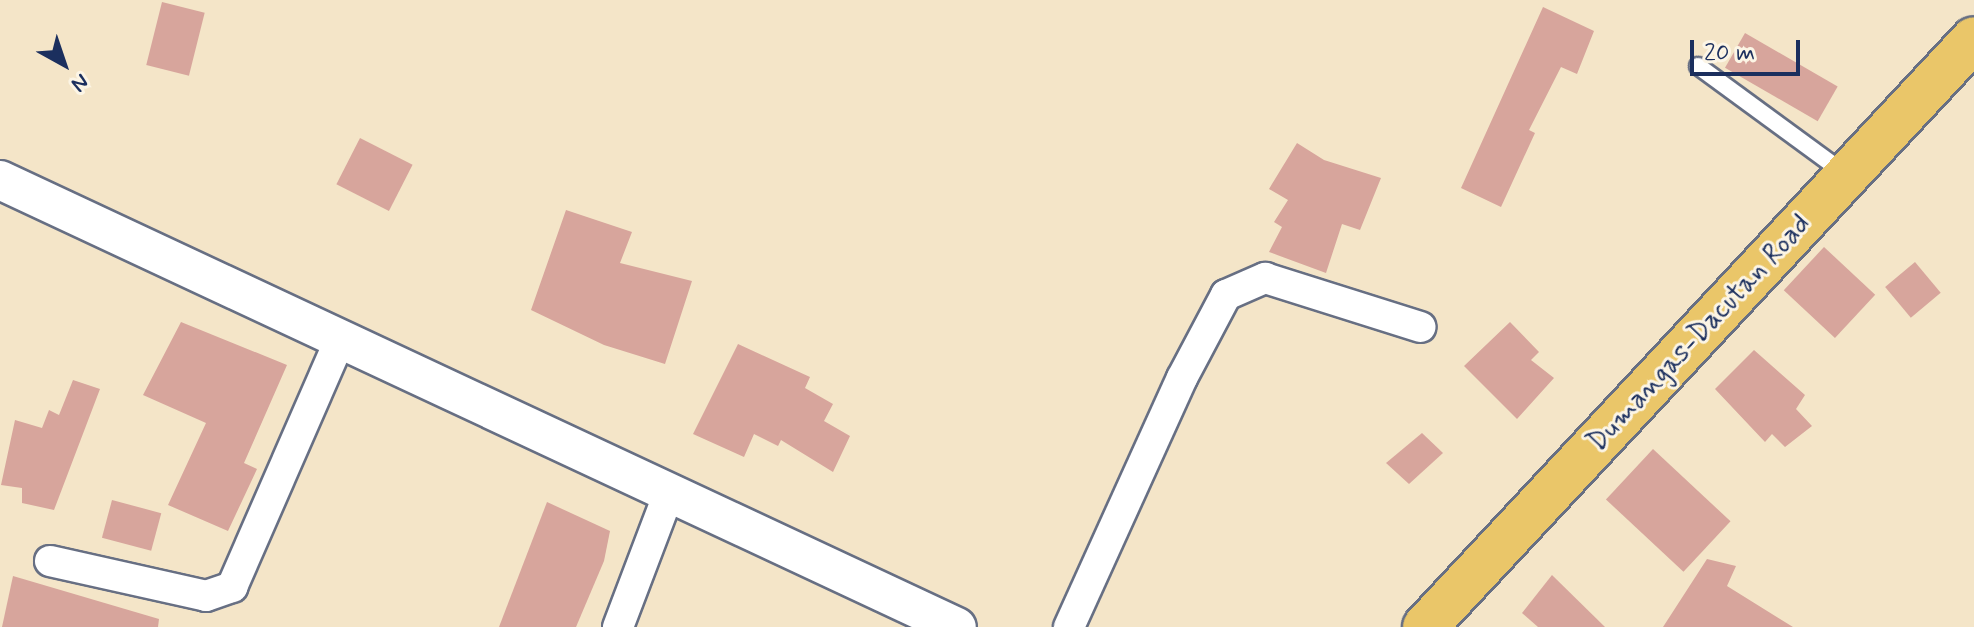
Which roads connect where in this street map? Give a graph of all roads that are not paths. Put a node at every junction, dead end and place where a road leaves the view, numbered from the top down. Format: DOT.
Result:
graph roads {
  1 [pos="1974,39"];
  2 [pos="1698,66"];
  3 [pos="1848,176"];
  4 [pos="0,180"];
  5 [pos="1420,327"];
  6 [pos="341,337"];
  7 [pos="669,493"];
  8 [pos="50,561"];
  9 [pos="618,627"];
  10 [pos="957,627"];
  11 [pos="1069,627"];
  12 [pos="1425,627"];
  1 -- 3 [label="main road, Dumangas-Dacutan Road"];
  2 -- 3 [label="lane"];
  3 -- 12 [label="main road, Dumangas-Dacutan Road"];
  4 -- 6 [label="street"];
  5 -- 11 [label="street"];
  6 -- 7 [label="street"];
  6 -- 8 [label="street"];
  7 -- 9 [label="street"];
  7 -- 10 [label="street"];
}
